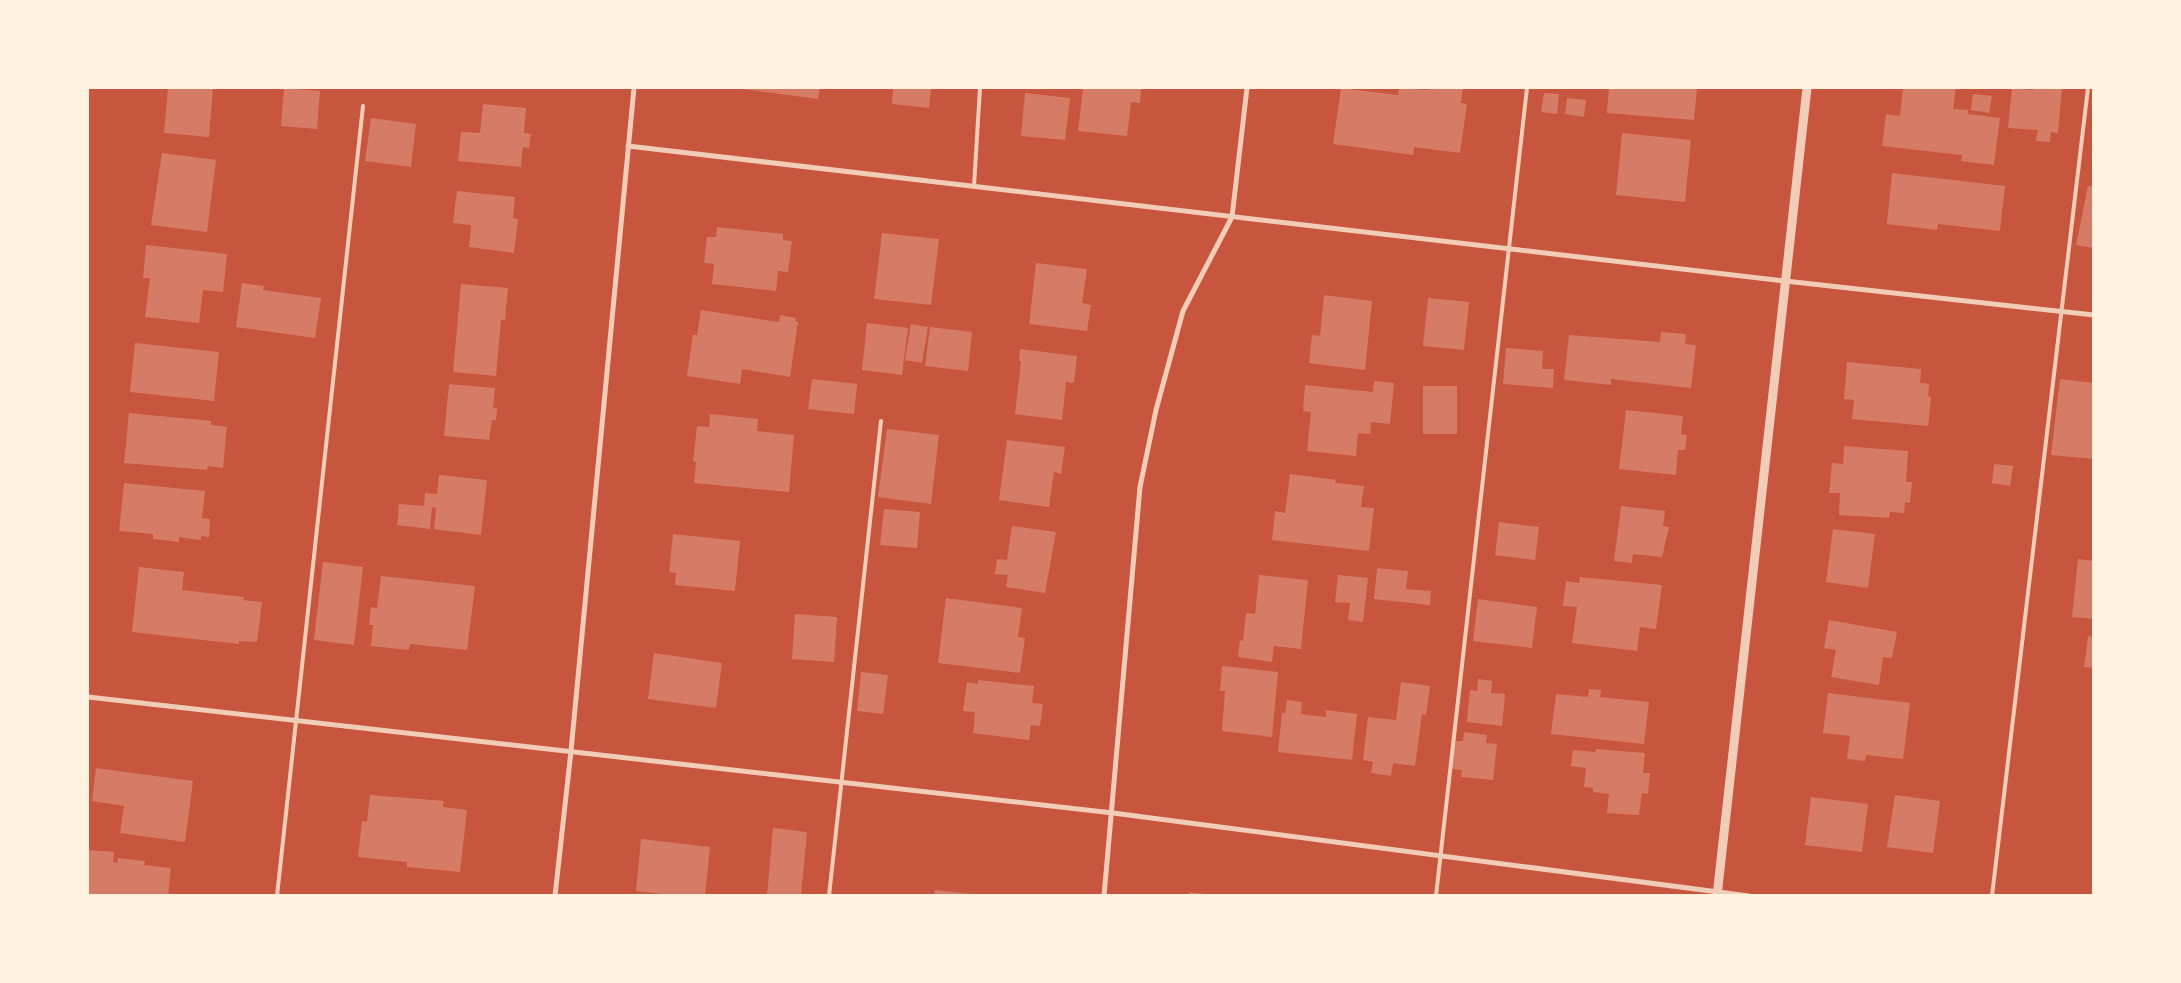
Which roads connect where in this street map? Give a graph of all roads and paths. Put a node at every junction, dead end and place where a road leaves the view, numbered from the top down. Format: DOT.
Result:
graph roads {
  1 [pos="634,88"];
  2 [pos="980,88"];
  3 [pos="1246,88"];
  4 [pos="1527,88"];
  5 [pos="1807,88"];
  6 [pos="2088,88"];
  7 [pos="363,106"];
  8 [pos="628,146"];
  9 [pos="974,186"];
  10 [pos="1232,217"];
  11 [pos="1509,248"];
  12 [pos="1785,281"];
  13 [pos="2061,311"];
  14 [pos="2094,315"];
  15 [pos="881,421"];
  16 [pos="88,696"];
  17 [pos="296,720"];
  18 [pos="571,751"];
  19 [pos="841,782"];
  20 [pos="1113,812"];
  21 [pos="1440,856"];
  22 [pos="1717,894"];
  23 [pos="277,896"];
  24 [pos="555,896"];
  25 [pos="829,896"];
  26 [pos="1104,896"];
  27 [pos="1436,896"];
  28 [pos="1749,896"];
  29 [pos="1992,896"];
  1 -- 8 [label="street"];
  2 -- 9 [label="lane"];
  3 -- 10 [label="street"];
  4 -- 11 [label="lane"];
  5 -- 12 [label="street"];
  6 -- 13 [label="lane"];
  7 -- 17 [label="lane"];
  8 -- 9 [label="street"];
  8 -- 18 [label="street"];
  9 -- 10 [label="street"];
  10 -- 11 [label="street"];
  10 -- 20 [label="street"];
  11 -- 12 [label="street"];
  11 -- 21 [label="lane"];
  12 -- 13 [label="street"];
  12 -- 22 [label="street"];
  13 -- 14 [label="street"];
  13 -- 29 [label="lane"];
  15 -- 19 [label="lane"];
  16 -- 17 [label="street"];
  17 -- 18 [label="street"];
  17 -- 23 [label="lane"];
  18 -- 19 [label="street"];
  18 -- 24 [label="street"];
  19 -- 20 [label="street"];
  19 -- 25 [label="lane"];
  20 -- 21 [label="street"];
  20 -- 26 [label="street"];
  21 -- 22 [label="street"];
  21 -- 27 [label="lane"];
  22 -- 28 [label="street"];
}
